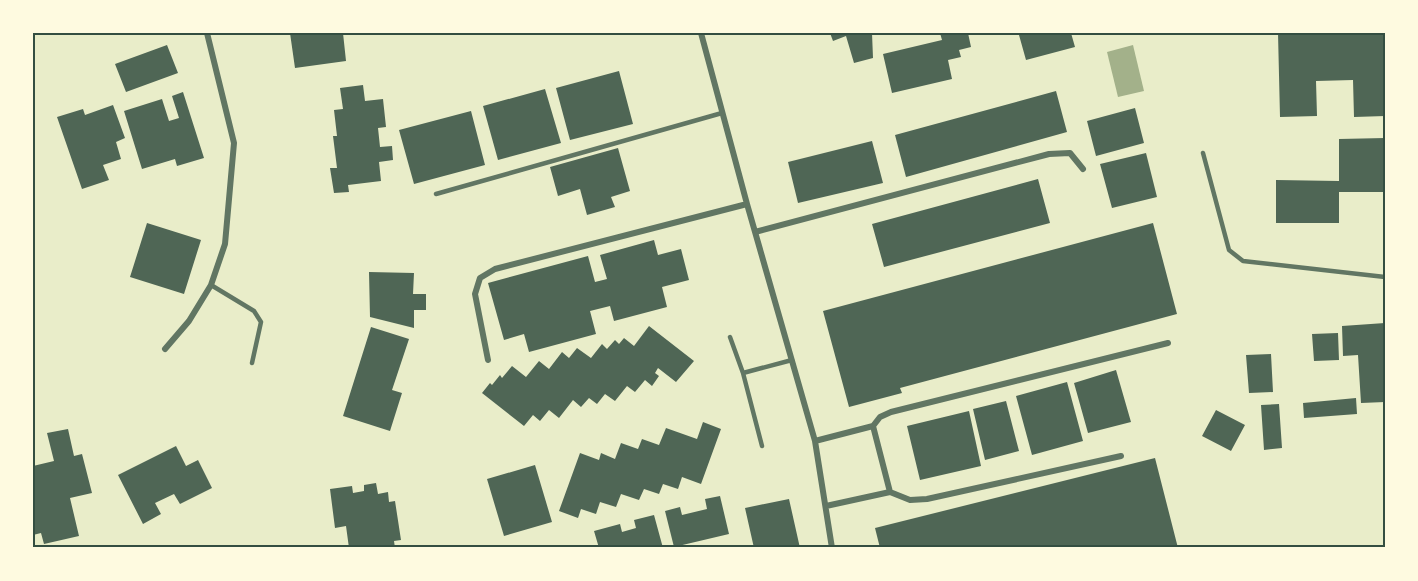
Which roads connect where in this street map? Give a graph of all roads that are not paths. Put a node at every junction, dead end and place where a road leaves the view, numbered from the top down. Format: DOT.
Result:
graph roads {
  1 [pos="207,33"];
  2 [pos="701,33"];
  3 [pos="722,113"];
  4 [pos="1203,153"];
  5 [pos="1083,168"];
  6 [pos="436,194"];
  7 [pos="747,204"];
  8 [pos="754,232"];
  9 [pos="1385,276"];
  10 [pos="212,285"];
  11 [pos="730,337"];
  12 [pos="1168,343"];
  13 [pos="165,349"];
  14 [pos="488,360"];
  15 [pos="792,360"];
  16 [pos="252,363"];
  17 [pos="743,373"];
  18 [pos="873,426"];
  19 [pos="815,441"];
  20 [pos="762,446"];
  21 [pos="1121,456"];
  22 [pos="890,492"];
  23 [pos="826,506"];
  24 [pos="832,548"];
  1 -- 10 [label="street"];
  2 -- 3 [label="street"];
  3 -- 6 [label="lane"];
  3 -- 7 [label="street"];
  4 -- 9 [label="lane"];
  5 -- 8 [label="street"];
  7 -- 8 [label="street"];
  7 -- 14 [label="street"];
  8 -- 15 [label="street"];
  10 -- 13 [label="street"];
  10 -- 16 [label="lane"];
  11 -- 17 [label="lane"];
  12 -- 18 [label="street"];
  15 -- 17 [label="lane"];
  15 -- 19 [label="street"];
  17 -- 20 [label="lane"];
  18 -- 19 [label="street"];
  18 -- 22 [label="street"];
  19 -- 23 [label="street"];
  21 -- 22 [label="street"];
  22 -- 23 [label="street"];
  23 -- 24 [label="street"];
}
